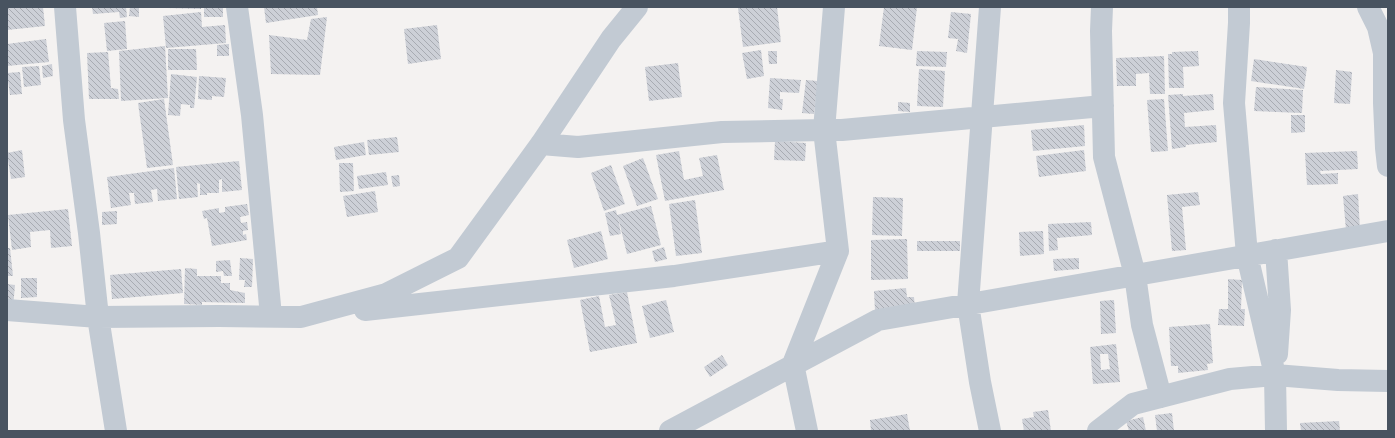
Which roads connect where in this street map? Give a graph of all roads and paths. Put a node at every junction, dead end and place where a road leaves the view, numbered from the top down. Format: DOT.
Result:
graph roads {
  1 [pos="65,7"];
  2 [pos="237,7"];
  3 [pos="636,7"];
  4 [pos="834,7"];
  5 [pos="990,7"];
  6 [pos="1102,7"];
  7 [pos="1239,7"];
  8 [pos="1368,7"];
  9 [pos="1102,106"];
  10 [pos="981,118"];
  11 [pos="824,130"];
  12 [pos="541,144"];
  13 [pos="1388,166"];
  14 [pos="1388,231"];
  15 [pos="1276,250"];
  16 [pos="838,251"];
  17 [pos="1247,255"];
  18 [pos="1134,275"];
  19 [pos="968,304"];
  20 [pos="7,310"];
  21 [pos="272,316"];
  22 [pos="98,317"];
  23 [pos="301,317"];
  24 [pos="794,364"];
  25 [pos="1275,375"];
  26 [pos="1388,381"];
  27 [pos="1162,397"];
  28 [pos="685,429"];
  29 [pos="116,431"];
  30 [pos="807,431"];
  31 [pos="990,431"];
  32 [pos="1098,431"];
  33 [pos="1276,431"];
  1 -- 22 [label="street"];
  2 -- 21 [label="street"];
  3 -- 12 [label="street"];
  4 -- 11 [label="street"];
  5 -- 10 [label="street"];
  6 -- 9 [label="street"];
  7 -- 17 [label="street"];
  8 -- 13 [label="street"];
  9 -- 10 [label="street"];
  9 -- 18 [label="street"];
  10 -- 11 [label="street"];
  10 -- 19 [label="street"];
  11 -- 12 [label="street"];
  11 -- 16 [label="street"];
  12 -- 23 [label="street"];
  14 -- 15 [label="street"];
  15 -- 17 [label="street"];
  15 -- 25 [label="street"];
  16 -- 23 [label="street"];
  16 -- 24 [label="street"];
  17 -- 18 [label="street"];
  17 -- 25 [label="street"];
  18 -- 19 [label="street"];
  18 -- 27 [label="street"];
  19 -- 24 [label="street"];
  19 -- 31 [label="street"];
  20 -- 22 [label="street"];
  21 -- 22 [label="street"];
  21 -- 23 [label="street"];
  22 -- 29 [label="street"];
  24 -- 28 [label="street"];
  24 -- 30 [label="street"];
  25 -- 26 [label="street"];
  25 -- 27 [label="street"];
  25 -- 33 [label="street"];
  27 -- 32 [label="street"];
}
